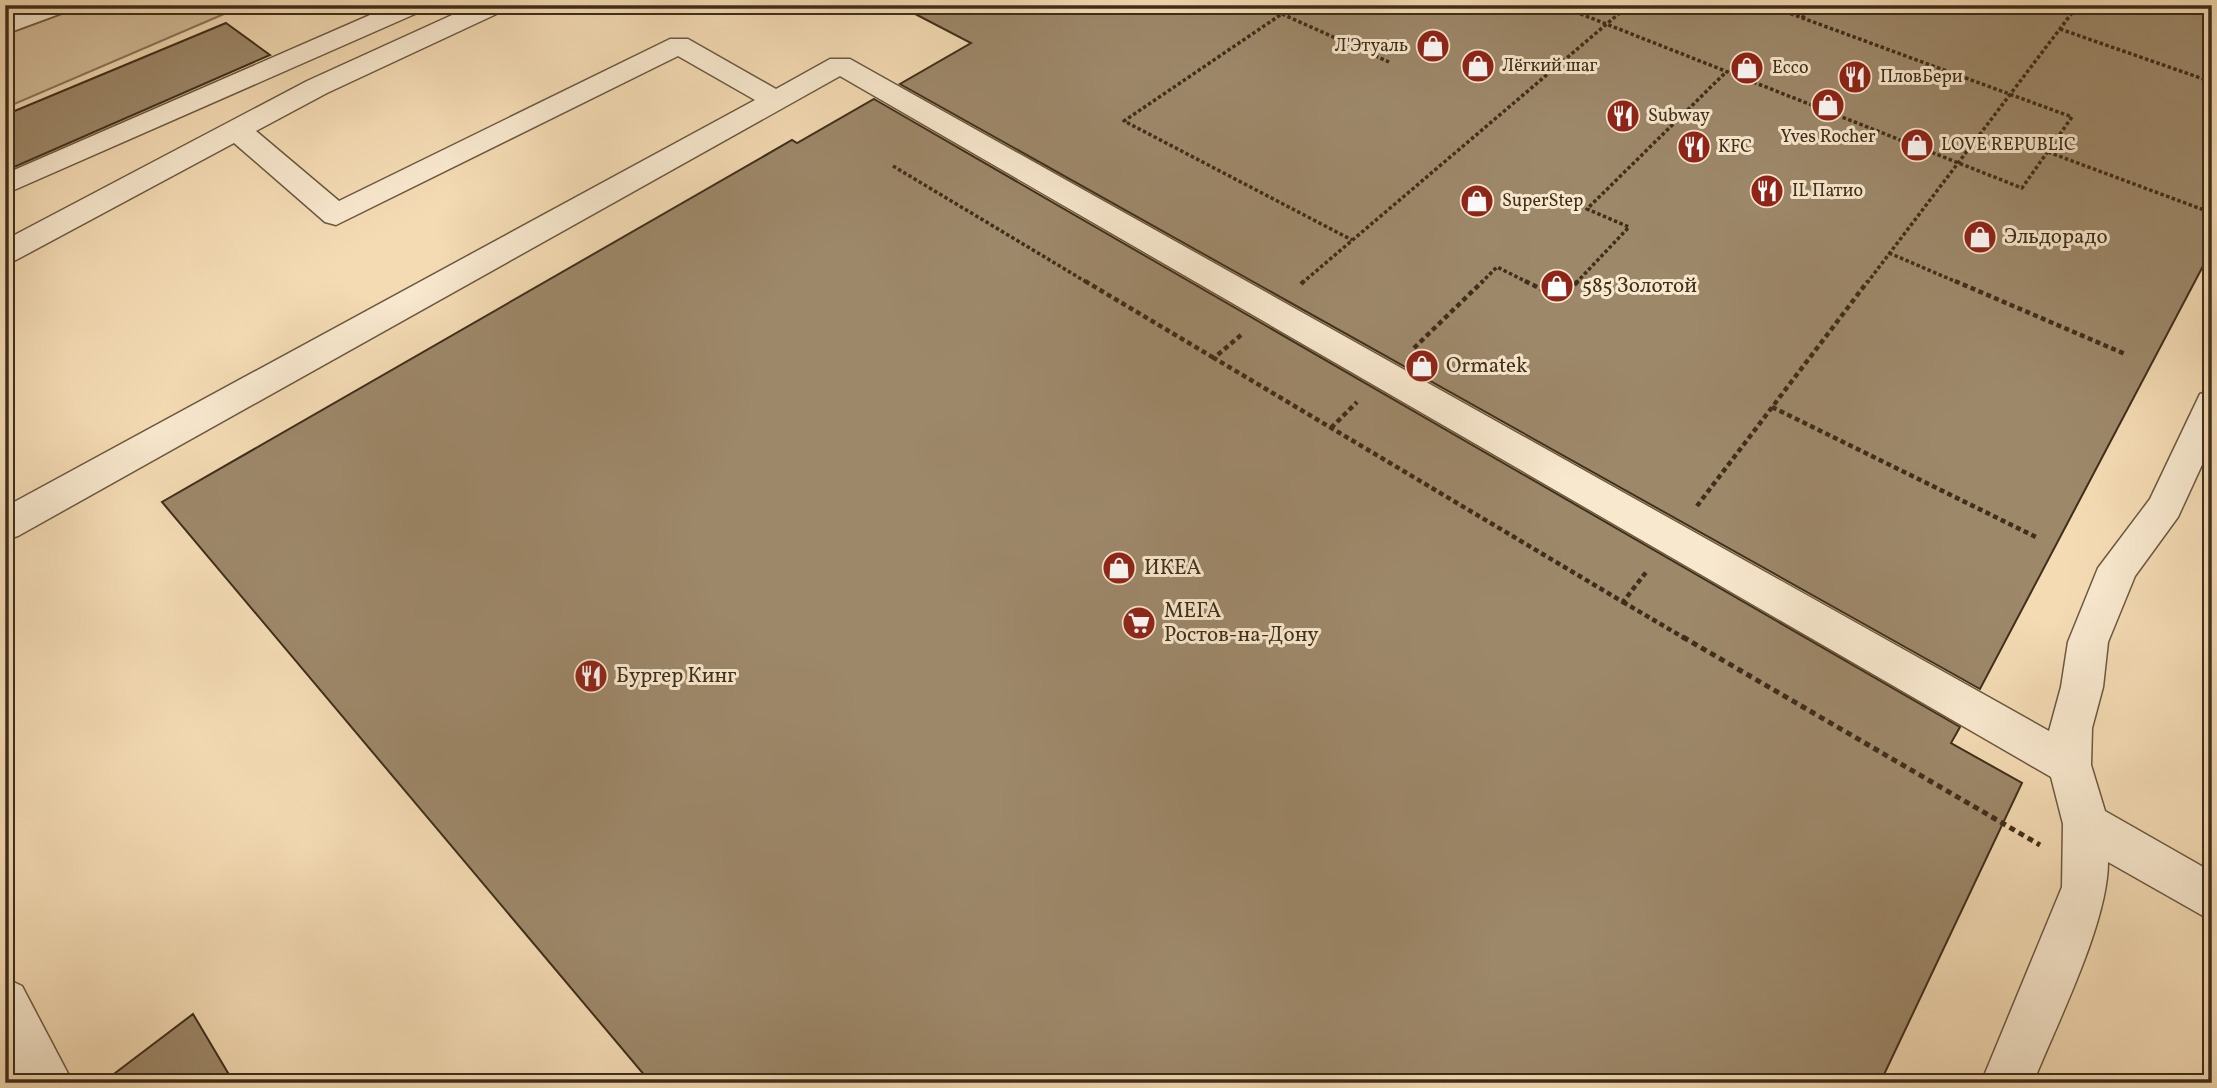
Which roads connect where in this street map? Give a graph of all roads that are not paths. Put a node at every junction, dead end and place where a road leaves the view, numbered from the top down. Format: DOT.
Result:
graph roads {
  1 [pos="61,5"];
  2 [pos="415,5"];
  3 [pos="496,5"];
  4 [pos="5,26"];
  5 [pos="775,100"];
  6 [pos="237,130"];
  7 [pos="5,185"];
  8 [pos="5,253"];
  9 [pos="2212,403"];
  10 [pos="2198,472"];
  11 [pos="5,525"];
  12 [pos="2069,765"];
  13 [pos="2086,824"];
  14 [pos="2212,898"];
  15 [pos="5,1003"];
  16 [pos="39,1080"];
  17 [pos="2007,1083"];
  1 -- 4 [label="street"];
  2 -- 7 [label="street"];
  3 -- 6 [label="street"];
  5 -- 6 [label="street"];
  5 -- 11 [label="street"];
  5 -- 12 [label="street"];
  6 -- 8 [label="street"];
  9 -- 10 [label="street"];
  10 -- 12 [label="street"];
  12 -- 13 [label="street"];
  13 -- 14 [label="street"];
  13 -- 17 [label="street"];
  15 -- 16 [label="street"];
}
